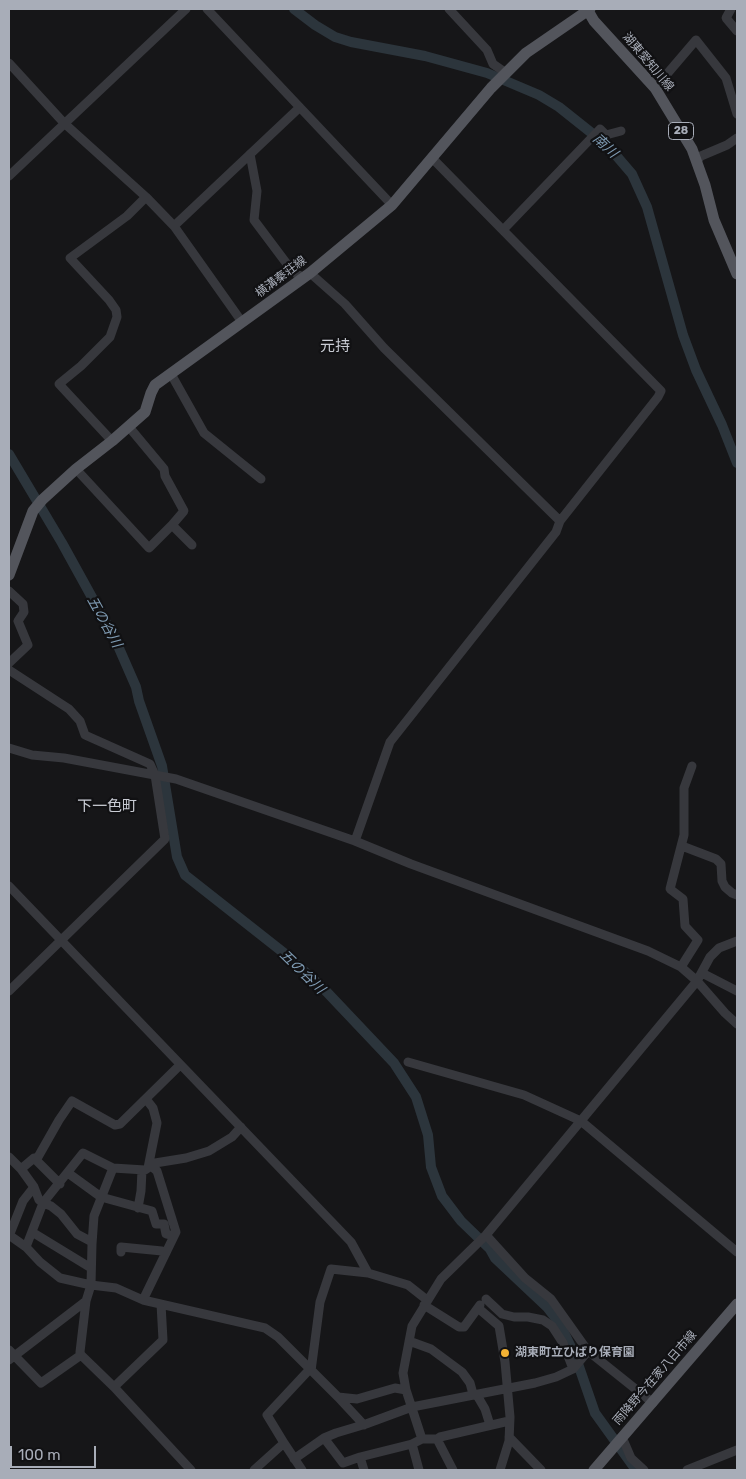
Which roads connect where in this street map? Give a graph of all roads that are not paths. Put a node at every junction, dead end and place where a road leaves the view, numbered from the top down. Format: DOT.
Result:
graph roads {
  1 [pos="186,9"];
  2 [pos="207,9"];
  3 [pos="449,9"];
  4 [pos="588,9"];
  5 [pos="731,9"];
  6 [pos="737,30"];
  7 [pos="9,63"];
  8 [pos="506,73"];
  9 [pos="655,88"];
  10 [pos="299,108"];
  11 [pos="737,114"];
  12 [pos="64,123"];
  13 [pos="621,131"];
  14 [pos="737,138"];
  15 [pos="250,154"];
  16 [pos="432,158"];
  17 [pos="697,161"];
  18 [pos="9,176"];
  19 [pos="146,198"];
  20 [pos="392,205"];
  21 [pos="174,226"];
  22 [pos="503,230"];
  23 [pos="737,274"];
  24 [pos="307,275"];
  25 [pos="242,322"];
  26 [pos="171,374"];
  27 [pos="129,427"];
  28 [pos="112,441"];
  29 [pos="76,469"];
  30 [pos="261,479"];
  31 [pos="560,521"];
  32 [pos="172,525"];
  33 [pos="192,545"];
  34 [pos="9,575"];
  35 [pos="9,591"];
  36 [pos="9,663"];
  37 [pos="9,670"];
  38 [pos="9,748"];
  39 [pos="692,766"];
  40 [pos="155,775"];
  41 [pos="355,842"];
  42 [pos="682,846"];
  43 [pos="9,886"];
  44 [pos="737,895"];
  45 [pos="61,940"];
  46 [pos="737,941"];
  47 [pos="681,967"];
  48 [pos="700,977"];
  49 [pos="737,990"];
  50 [pos="9,991"];
  51 [pos="737,1024"];
  52 [pos="408,1062"];
  53 [pos="180,1065"];
  54 [pos="146,1099"];
  55 [pos="581,1121"];
  56 [pos="241,1127"];
  57 [pos="9,1157"];
  58 [pos="34,1158"];
  59 [pos="146,1167"];
  60 [pos="21,1168"];
  61 [pos="113,1168"];
  62 [pos="68,1173"];
  63 [pos="60,1184"];
  64 [pos="34,1187"];
  65 [pos="101,1197"];
  66 [pos="44,1204"];
  67 [pos="138,1208"];
  68 [pos="32,1232"];
  69 [pos="9,1235"];
  70 [pos="486,1235"];
  71 [pos="174,1236"];
  72 [pos="92,1242"];
  73 [pos="26,1247"];
  74 [pos="121,1252"];
  75 [pos="737,1252"];
  76 [pos="166,1253"];
  77 [pos="92,1268"];
  78 [pos="368,1273"];
  79 [pos="90,1286"];
  80 [pos="143,1300"];
  81 [pos="86,1301"];
  82 [pos="425,1303"];
  83 [pos="161,1304"];
  84 [pos="482,1304"];
  85 [pos="737,1304"];
  86 [pos="409,1341"];
  87 [pos="586,1354"];
  88 [pos="11,1355"];
  89 [pos="81,1355"];
  90 [pos="573,1369"];
  91 [pos="310,1370"];
  92 [pos="114,1386"];
  93 [pos="506,1388"];
  94 [pos="406,1390"];
  95 [pos="473,1394"];
  96 [pos="338,1397"];
  97 [pos="653,1403"];
  98 [pos="412,1407"];
  99 [pos="509,1420"];
  100 [pos="364,1425"];
  101 [pos="490,1425"];
  102 [pos="509,1437"];
  103 [pos="622,1437"];
  104 [pos="324,1438"];
  105 [pos="422,1439"];
  106 [pos="437,1439"];
  107 [pos="284,1443"];
  108 [pos="412,1444"];
  109 [pos="737,1450"];
  110 [pos="360,1457"];
  111 [pos="294,1459"];
  112 [pos="191,1470"];
  113 [pos="254,1470"];
  114 [pos="302,1470"];
  115 [pos="364,1470"];
  116 [pos="419,1470"];
  117 [pos="453,1470"];
  118 [pos="500,1470"];
  119 [pos="541,1470"];
  120 [pos="594,1470"];
  121 [pos="644,1470"];
  122 [pos="687,1470"];
  1 -- 12 [label="street"];
  2 -- 10 [label="street"];
  3 -- 8 [label="street"];
  4 -- 8 [label="main road, 横溝秦荘線"];
  4 -- 9 [label="main road, 湖東愛知川線 / 28"];
  5 -- 6 [label="street"];
  7 -- 12 [label="street"];
  8 -- 16 [label="main road, 横溝秦荘線"];
  9 -- 11 [label="street"];
  9 -- 17 [label="main road, 湖東愛知川線 / 28"];
  10 -- 15 [label="street"];
  10 -- 20 [label="street"];
  12 -- 18 [label="street"];
  12 -- 19 [label="street"];
  13 -- 22 [label="street"];
  14 -- 17 [label="street"];
  15 -- 21 [label="street"];
  15 -- 24 [label="street"];
  16 -- 20 [label="main road, 横溝秦荘線"];
  16 -- 22 [label="street"];
  17 -- 23 [label="main road, 湖東愛知川線 / 28"];
  19 -- 21 [label="street"];
  19 -- 28 [label="street"];
  20 -- 24 [label="main road, 横溝秦荘線"];
  21 -- 25 [label="street"];
  22 -- 31 [label="street"];
  24 -- 25 [label="main road, 横溝秦荘線"];
  24 -- 31 [label="street"];
  25 -- 26 [label="main road, 横溝秦荘線"];
  26 -- 27 [label="main road, 横溝秦荘線"];
  26 -- 30 [label="street"];
  27 -- 28 [label="main road, 横溝秦荘線"];
  27 -- 32 [label="street"];
  28 -- 29 [label="main road, 横溝秦荘線"];
  29 -- 32 [label="street"];
  29 -- 34 [label="main road, 横溝秦荘線"];
  31 -- 41 [label="street"];
  32 -- 33 [label="street"];
  35 -- 36 [label="street"];
  37 -- 40 [label="street"];
  38 -- 40 [label="street"];
  39 -- 42 [label="street"];
  40 -- 41 [label="street"];
  40 -- 45 [label="street"];
  41 -- 47 [label="street"];
  42 -- 44 [label="street"];
  42 -- 47 [label="street"];
  43 -- 45 [label="street"];
  45 -- 50 [label="street"];
  45 -- 53 [label="street"];
  46 -- 48 [label="street"];
  47 -- 48 [label="street"];
  48 -- 49 [label="street"];
  48 -- 51 [label="street"];
  48 -- 55 [label="street"];
  52 -- 55 [label="street"];
  53 -- 54 [label="street"];
  53 -- 56 [label="street"];
  54 -- 58 [label="street"];
  54 -- 59 [label="street"];
  55 -- 70 [label="street"];
  55 -- 75 [label="street"];
  56 -- 59 [label="street"];
  56 -- 78 [label="street"];
  57 -- 60 [label="street"];
  58 -- 60 [label="street"];
  58 -- 63 [label="street"];
  59 -- 61 [label="street"];
  59 -- 67 [label="street"];
  59 -- 71 [label="street"];
  60 -- 64 [label="street"];
  61 -- 62 [label="street"];
  61 -- 65 [label="street"];
  62 -- 63 [label="street"];
  62 -- 65 [label="street"];
  63 -- 66 [label="street"];
  64 -- 66 [label="street"];
  64 -- 69 [label="street"];
  65 -- 67 [label="street"];
  65 -- 72 [label="street"];
  66 -- 68 [label="street"];
  66 -- 72 [label="street"];
  67 -- 71 [label="street"];
  68 -- 73 [label="street"];
  68 -- 77 [label="street"];
  69 -- 73 [label="street"];
  70 -- 82 [label="street"];
  70 -- 87 [label="street"];
  71 -- 76 [label="street"];
  72 -- 77 [label="street"];
  73 -- 79 [label="street"];
  74 -- 76 [label="street"];
  76 -- 80 [label="street"];
  77 -- 79 [label="street"];
  78 -- 82 [label="street"];
  78 -- 91 [label="street"];
  79 -- 80 [label="street"];
  79 -- 81 [label="street"];
  80 -- 83 [label="street"];
  81 -- 88 [label="street"];
  81 -- 89 [label="street"];
  82 -- 84 [label="street"];
  82 -- 86 [label="street"];
  83 -- 91 [label="street"];
  83 -- 92 [label="street"];
  84 -- 90 [label="street"];
  84 -- 93 [label="street"];
  85 -- 97 [label="main road, 雨降野今在家八日市線"];
  86 -- 94 [label="street"];
  86 -- 95 [label="street"];
  87 -- 90 [label="street"];
  87 -- 97 [label="street"];
  88 -- 89 [label="street"];
  89 -- 92 [label="street"];
  90 -- 93 [label="street"];
  91 -- 96 [label="street"];
  91 -- 107 [label="street"];
  92 -- 112 [label="street"];
  93 -- 95 [label="street"];
  93 -- 99 [label="street"];
  94 -- 96 [label="street"];
  94 -- 98 [label="street"];
  95 -- 98 [label="street"];
  95 -- 101 [label="street"];
  96 -- 100 [label="street"];
  97 -- 103 [label="main road, 雨降野今在家八日市線"];
  98 -- 100 [label="street"];
  98 -- 105 [label="street"];
  99 -- 101 [label="street"];
  99 -- 102 [label="street"];
  100 -- 104 [label="street"];
  101 -- 106 [label="street"];
  102 -- 118 [label="street"];
  102 -- 119 [label="street"];
  103 -- 120 [label="main road, 雨降野今在家八日市線"];
  103 -- 121 [label="street"];
  104 -- 110 [label="street"];
  104 -- 111 [label="street"];
  105 -- 106 [label="street"];
  105 -- 108 [label="street"];
  106 -- 117 [label="street"];
  107 -- 111 [label="street"];
  107 -- 113 [label="street"];
  108 -- 110 [label="street"];
  108 -- 116 [label="street"];
  109 -- 122 [label="street"];
  110 -- 115 [label="street"];
  111 -- 114 [label="street"];
}
